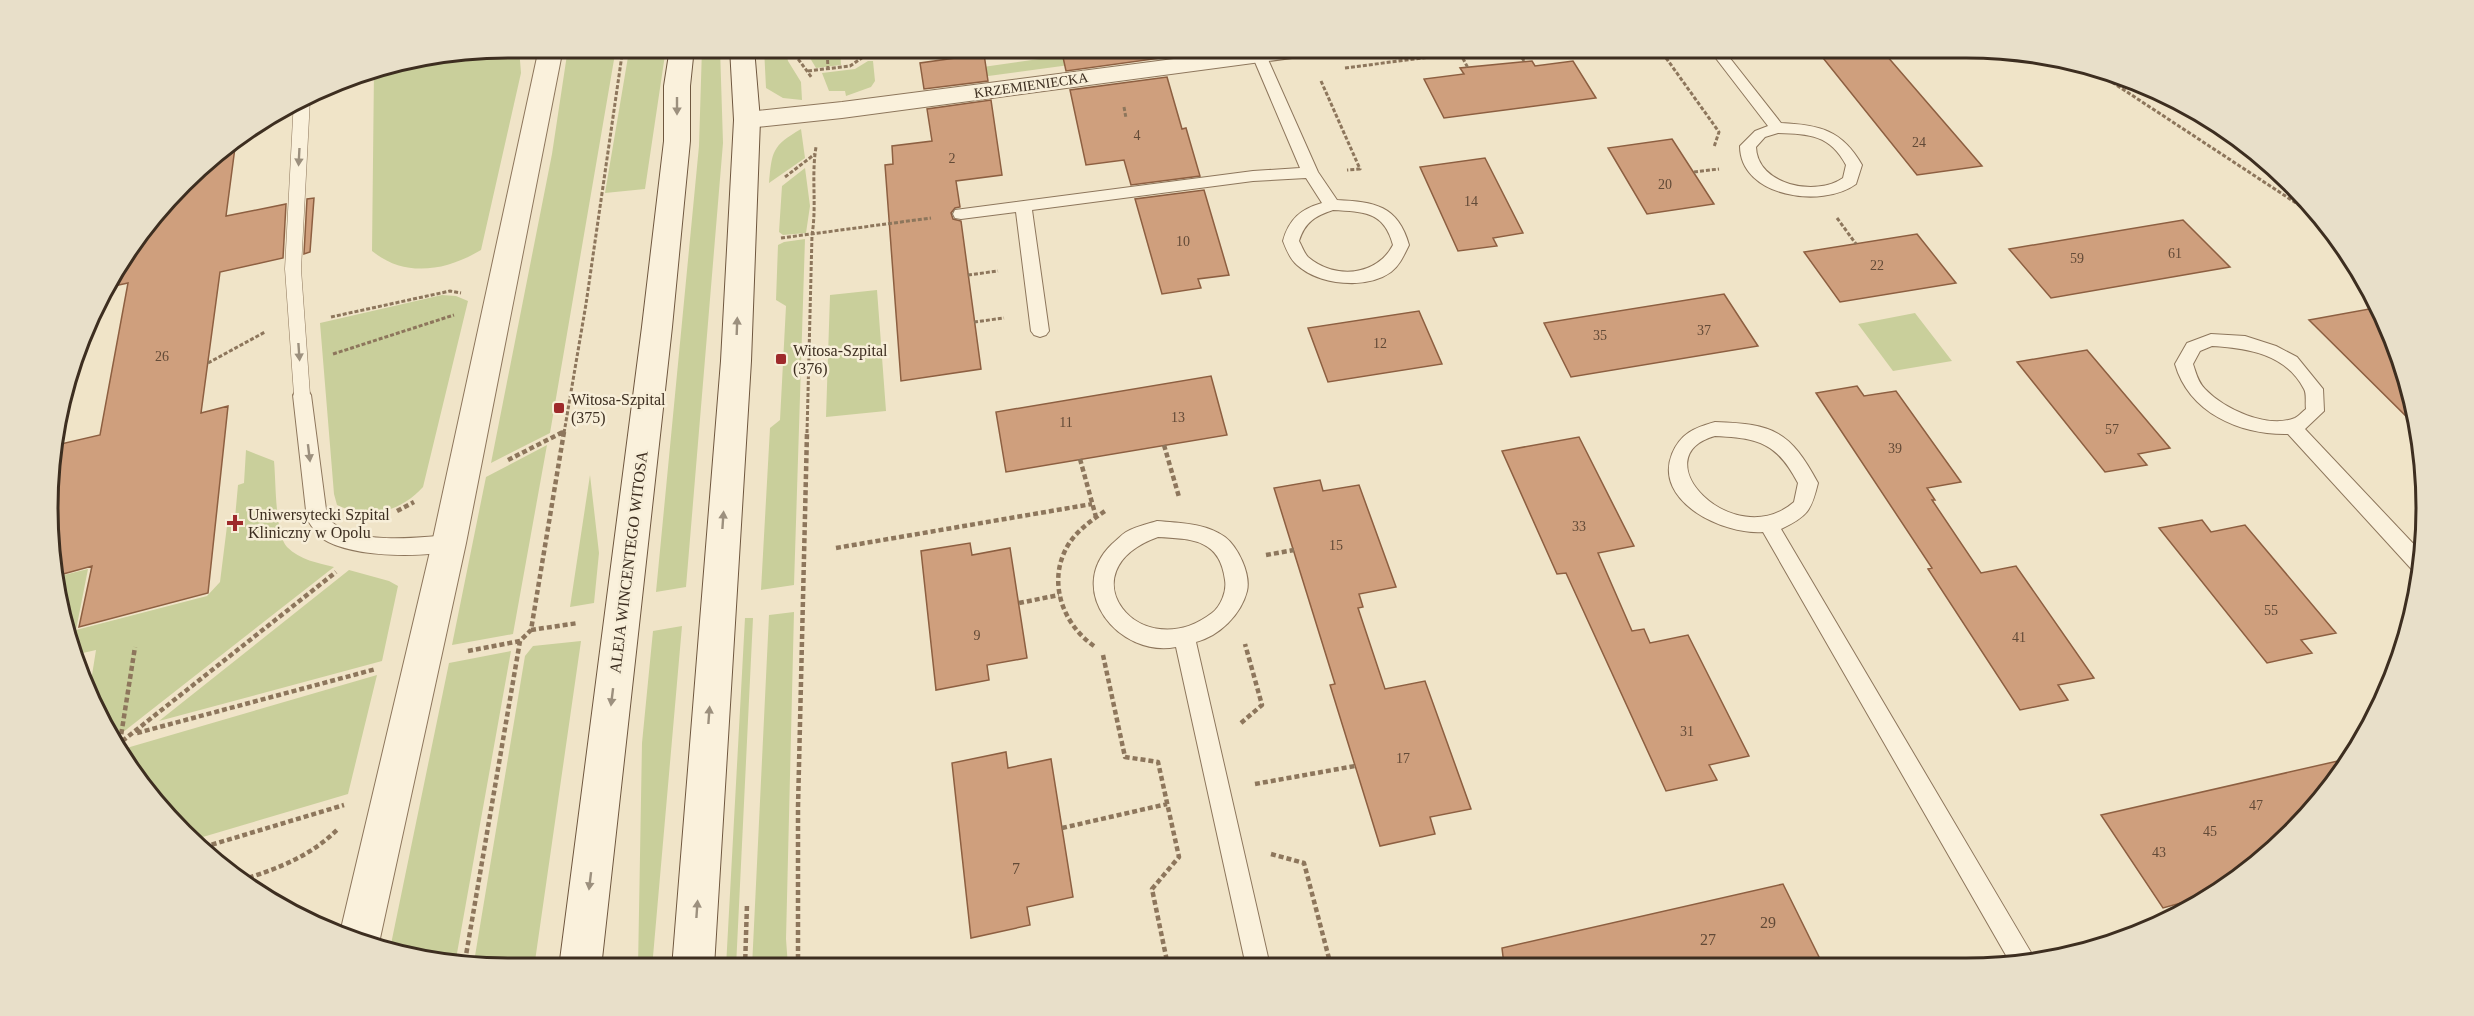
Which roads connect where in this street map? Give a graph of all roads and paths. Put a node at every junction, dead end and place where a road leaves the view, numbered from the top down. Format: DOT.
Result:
graph roads {
  1 [pos="549,58"];
  2 [pos="621,58"];
  3 [pos="681,58"];
  4 [pos="743,58"];
  5 [pos="798,58"];
  6 [pos="827,58"];
  7 [pos="860,58"];
  8 [pos="1236,58"];
  9 [pos="1260,58"];
  10 [pos="1293,58"];
  11 [pos="1463,58"];
  12 [pos="1522,58"];
  13 [pos="1666,58"];
  14 [pos="1723,58"];
  15 [pos="1315,60"];
  16 [pos="1524,62"];
  17 [pos="1468,68"];
  18 [pos="828,69"];
  19 [pos="808,71"];
  20 [pos="815,84"];
  21 [pos="2114,84"];
  22 [pos="301,109"];
  23 [pos="747,120"];
  24 [pos="1777,128"];
  25 [pos="1719,132"];
  26 [pos="816,154"];
  27 [pos="1722,168"];
  28 [pos="1694,172"];
  29 [pos="1310,173"];
  30 [pos="2295,203"];
  31 [pos="1332,205"];
  32 [pos="1023,206"];
  33 [pos="962,214"];
  34 [pos="1834,215"];
  35 [pos="812,235"];
  36 [pos="772,239"];
  37 [pos="1856,244"];
  38 [pos="470,295"];
  39 [pos="461,313"];
  40 [pos="322,318"];
  41 [pos="1040,331"];
  42 [pos="329,355"];
  43 [pos="2291,425"];
  44 [pos="565,431"];
  45 [pos="1164,445"];
  46 [pos="1080,459"];
  47 [pos="502,463"];
  48 [pos="1170,499"];
  49 [pos="1092,504"];
  50 [pos="1114,508"];
  51 [pos="1096,517"];
  52 [pos="1769,525"];
  53 [pos="449,543"];
  54 [pos="836,548"];
  55 [pos="1294,550"];
  56 [pos="1264,555"];
  57 [pos="2413,557"];
  58 [pos="337,571"];
  59 [pos="1059,595"];
  60 [pos="1019,603"];
  61 [pos="1184,636"];
  62 [pos="1237,638"];
  63 [pos="520,641"];
  64 [pos="135,647"];
  65 [pos="465,651"];
  66 [pos="387,666"];
  67 [pos="1234,728"];
  68 [pos="120,734"];
  69 [pos="134,734"];
  70 [pos="124,741"];
  71 [pos="1356,766"];
  72 [pos="1248,785"];
  73 [pos="353,802"];
  74 [pos="1167,804"];
  75 [pos="344,822"];
  76 [pos="1062,828"];
  77 [pos="211,845"];
  78 [pos="1266,852"];
  79 [pos="251,877"];
  80 [pos="360,932"];
  81 [pos="2019,955"];
  82 [pos="466,956"];
  83 [pos="581,958"];
  84 [pos="694,958"];
  85 [pos="798,958"];
  86 [pos="1166,958"];
  87 [pos="1256,958"];
  88 [pos="1329,958"];
  1 -- 53 [label="street"];
  2 -- 44 [label="path"];
  3 -- 83 [label="street, ALEJA WINCENTEGO WITOSA, one-way"];
  4 -- 23 [label="street"];
  5 -- 19 [label="path"];
  6 -- 18 [label="path"];
  7 -- 18 [label="path"];
  8 -- 23 [label="street, KRZEMIENIECKA"];
  9 -- 29 [label="lane"];
  10 -- 15 [label="street, KRZEMIENIECKA"];
  11 -- 17 [label="path"];
  12 -- 16 [label="path"];
  13 -- 25 [label="path"];
  14 -- 24 [label="lane"];
  15 -- 29 [label="path"];
  18 -- 19 [label="path"];
  19 -- 20 [label="path"];
  21 -- 30 [label="path"];
  22 -- 53 [label="lane, one-way, bridge"];
  84 -- 23 [label="street, one-way"];
  24 -- 24 [label="lane"];
  26 -- 35 [label="path"];
  27 -- 28 [label="path"];
  29 -- 31 [label="lane"];
  29 -- 32 [label="lane"];
  31 -- 31 [label="lane"];
  32 -- 33 [label="lane"];
  32 -- 41 [label="lane"];
  33 -- 35 [label="path"];
  34 -- 37 [label="path"];
  35 -- 36 [label="path"];
  35 -- 85 [label="path"];
  38 -- 40 [label="path"];
  39 -- 42 [label="path"];
  43 -- 43 [label="lane"];
  43 -- 57 [label="lane"];
  44 -- 47 [label="path"];
  44 -- 63 [label="path"];
  45 -- 48 [label="path"];
  46 -- 49 [label="path"];
  49 -- 51 [label="path"];
  49 -- 54 [label="path"];
  50 -- 51 [label="path"];
  51 -- 59 [label="path"];
  52 -- 52 [label="lane"];
  52 -- 81 [label="lane"];
  53 -- 80 [label="street"];
  55 -- 56 [label="path"];
  58 -- 69 [label="path"];
  59 -- 60 [label="path"];
  59 -- 74 [label="path"];
  61 -- 61 [label="lane"];
  61 -- 87 [label="lane"];
  62 -- 67 [label="path"];
  63 -- 65 [label="path"];
  63 -- 82 [label="path"];
  64 -- 68 [label="path"];
  66 -- 69 [label="path"];
  69 -- 70 [label="path"];
  71 -- 72 [label="path"];
  73 -- 77 [label="path"];
  74 -- 76 [label="path"];
  74 -- 86 [label="path"];
  75 -- 79 [label="path"];
  78 -- 88 [label="path"];
}
